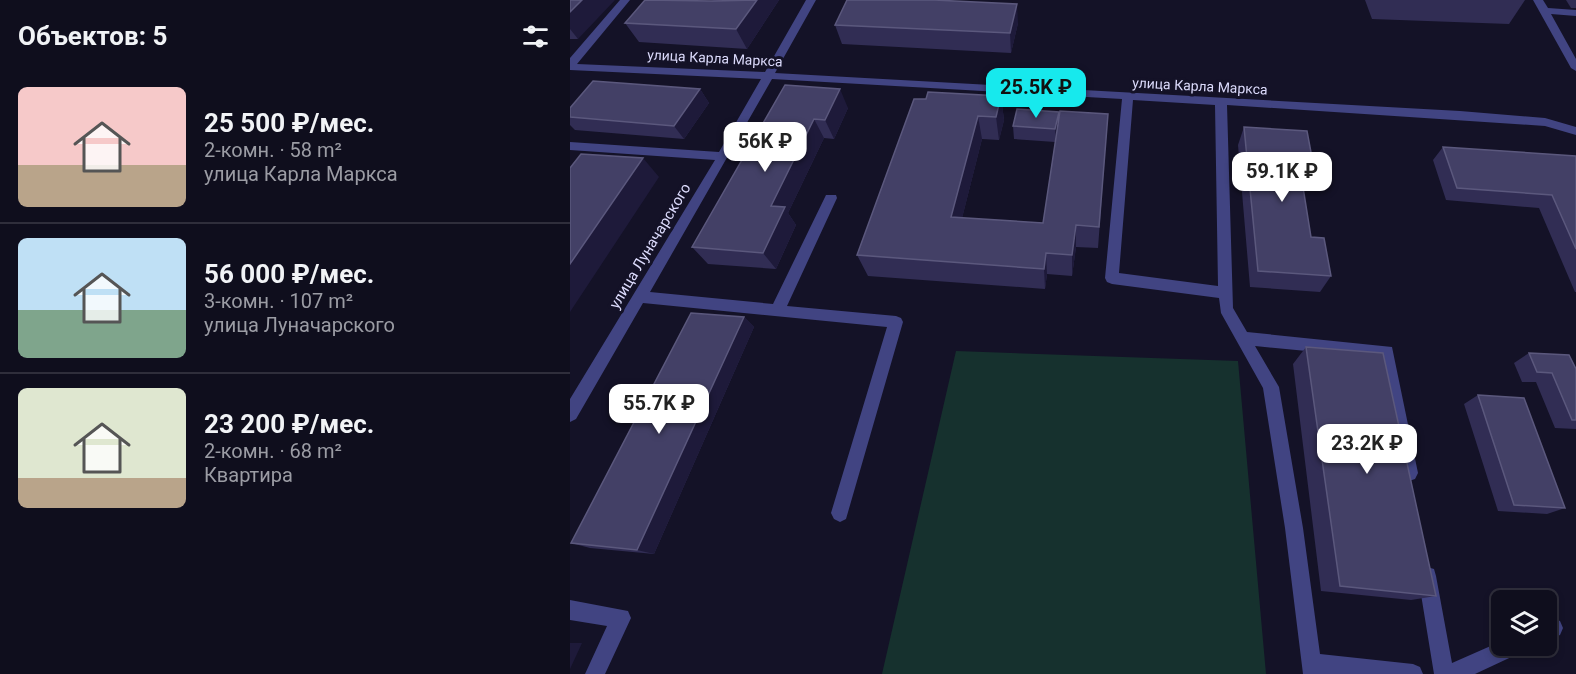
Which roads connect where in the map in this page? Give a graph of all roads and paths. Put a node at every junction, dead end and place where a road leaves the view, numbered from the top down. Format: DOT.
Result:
graph roads {
  1 [pos="625,0"];
  2 [pos="811,0"];
  3 [pos="1538,0"];
  4 [pos="1545,12"];
  5 [pos="1576,13"];
  6 [pos="570,66"];
  7 [pos="1576,68"];
  8 [pos="768,76"];
  9 [pos="1128,97"];
  10 [pos="1221,101"];
  11 [pos="1576,131"];
  12 [pos="570,146"];
  13 [pos="723,156"];
  14 [pos="831,198"];
  15 [pos="1225,293"];
  16 [pos="640,297"];
  17 [pos="777,311"];
  18 [pos="1243,338"];
  19 [pos="570,414"];
  20 [pos="1412,490"];
  21 [pos="840,513"];
  22 [pos="1424,559"];
  23 [pos="570,610"];
  24 [pos="1491,656"];
  25 [pos="1312,668"];
  26 [pos="595,674"];
  27 [pos="1413,674"];
  28 [pos="1444,674"];
  29 [pos="1452,674"];
  1 -- 6 [label="street"];
  2 -- 8 [label="street, улица Луначарского"];
  3 -- 4 [label="street"];
  4 -- 5 [label="street"];
  4 -- 7 [label="street"];
  6 -- 8 [label="street, улица Карла Маркса"];
  8 -- 9 [label="street, улица Карла Маркса"];
  8 -- 13 [label="street, улица Луначарского"];
  9 -- 10 [label="street, улица Карла Маркса"];
  9 -- 15 [label="street"];
  10 -- 11 [label="street, улица Карла Маркса"];
  10 -- 15 [label="street"];
  12 -- 13 [label="street"];
  13 -- 16 [label="street, улица Луначарского"];
  14 -- 17 [label="street"];
  15 -- 18 [label="street"];
  16 -- 17 [label="street"];
  16 -- 19 [label="street, улица Луначарского"];
  17 -- 21 [label="street"];
  18 -- 20 [label="street"];
  18 -- 25 [label="street"];
  22 -- 28 [label="street"];
  23 -- 26 [label="street"];
  24 -- 29 [label="street"];
  25 -- 27 [label="street"];
}
